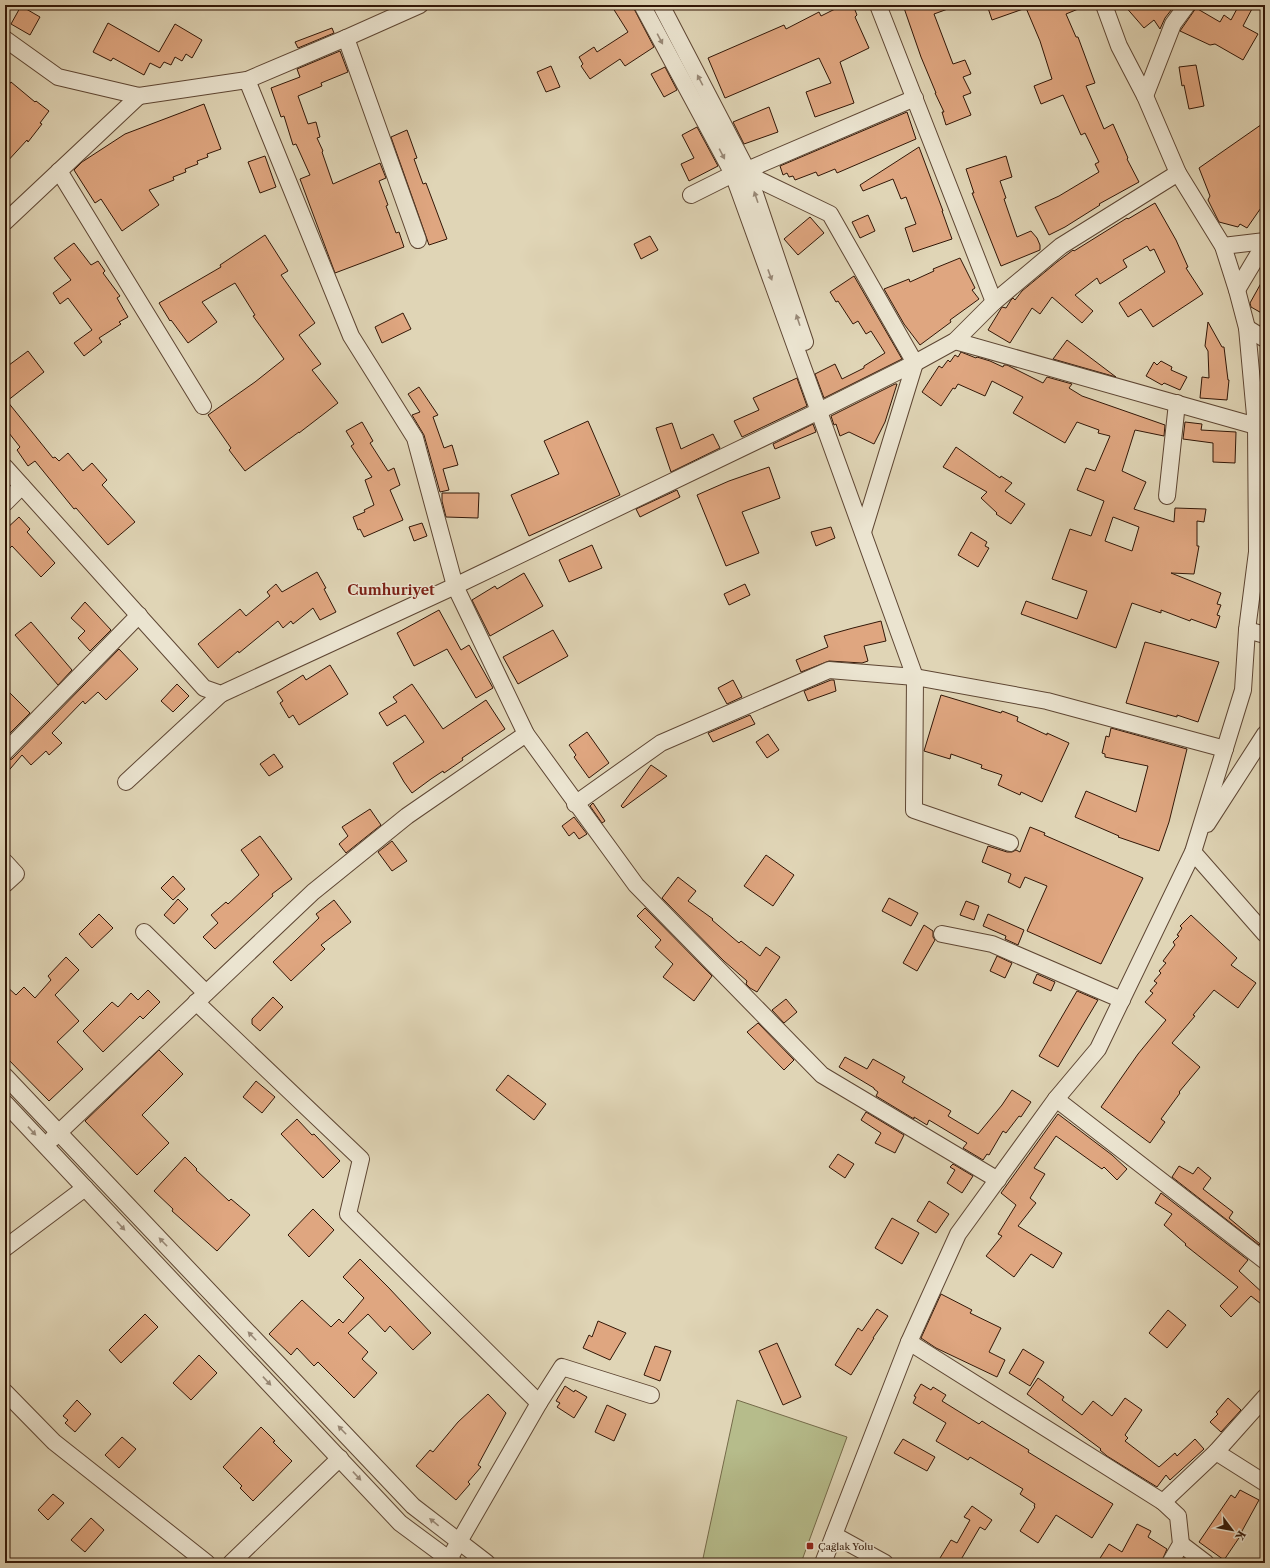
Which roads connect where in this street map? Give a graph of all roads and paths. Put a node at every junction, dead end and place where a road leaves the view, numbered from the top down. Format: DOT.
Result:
graph roads {
  1 [pos="420,5"];
  2 [pos="642,5"];
  3 [pos="660,5"];
  4 [pos="878,5"];
  5 [pos="1104,5"];
  6 [pos="1187,5"];
  7 [pos="346,38"];
  8 [pos="5,39"];
  9 [pos="247,80"];
  10 [pos="139,96"];
  11 [pos="1145,96"];
  12 [pos="915,98"];
  13 [pos="59,171"];
  14 [pos="743,173"];
  15 [pos="1178,173"];
  16 [pos="691,195"];
  17 [pos="5,222"];
  18 [pos="418,240"];
  19 [pos="1265,242"];
  20 [pos="1222,246"];
  21 [pos="1237,290"];
  22 [pos="994,302"];
  23 [pos="1247,328"];
  24 [pos="1265,339"];
  25 [pos="955,341"];
  26 [pos="916,363"];
  27 [pos="1259,399"];
  28 [pos="1177,403"];
  29 [pos="203,406"];
  30 [pos="819,411"];
  31 [pos="1256,426"];
  32 [pos="5,467"];
  33 [pos="22,486"];
  34 [pos="1167,496"];
  35 [pos="5,503"];
  36 [pos="863,532"];
  37 [pos="454,586"];
  38 [pos="139,615"];
  39 [pos="1247,630"];
  40 [pos="1265,635"];
  41 [pos="915,677"];
  42 [pos="221,694"];
  43 [pos="526,734"];
  44 [pos="1265,734"];
  45 [pos="1225,749"];
  46 [pos="5,752"];
  47 [pos="126,782"];
  48 [pos="575,804"];
  49 [pos="1010,843"];
  50 [pos="1195,846"];
  51 [pos="5,862"];
  52 [pos="5,884"];
  53 [pos="144,932"];
  54 [pos="942,934"];
  55 [pos="1265,934"];
  56 [pos="201,998"];
  57 [pos="1122,1000"];
  58 [pos="5,1076"];
  59 [pos="1056,1099"];
  60 [pos="5,1102"];
  61 [pos="59,1133"];
  62 [pos="46,1146"];
  63 [pos="998,1180"];
  64 [pos="86,1188"];
  65 [pos="5,1248"];
  66 [pos="1265,1261"];
  67 [pos="909,1342"];
  68 [pos="5,1392"];
  69 [pos="651,1395"];
  70 [pos="1265,1397"];
  71 [pos="539,1403"];
  72 [pos="1216,1452"];
  73 [pos="340,1458"];
  74 [pos="1265,1483"];
  75 [pos="1163,1502"];
  76 [pos="834,1535"];
  77 [pos="458,1542"];
  78 [pos="1181,1544"];
  79 [pos="451,1561"];
  80 [pos="208,1563"];
  81 [pos="231,1563"];
  82 [pos="487,1563"];
  83 [pos="823,1563"];
  84 [pos="885,1563"];
  85 [pos="1170,1563"];
  86 [pos="1206,1563"];
  1 -- 7 [label="street"];
  2 -- 14 [label="street, one-way"];
  14 -- 3 [label="street, one-way"];
  4 -- 12 [label="street"];
  5 -- 11 [label="street"];
  6 -- 11 [label="street"];
  7 -- 9 [label="street"];
  7 -- 18 [label="street"];
  8 -- 10 [label="street"];
  9 -- 10 [label="street"];
  9 -- 37 [label="street"];
  10 -- 13 [label="street"];
  11 -- 15 [label="street"];
  12 -- 14 [label="street"];
  12 -- 22 [label="street"];
  13 -- 17 [label="street"];
  13 -- 29 [label="street"];
  14 -- 16 [label="street"];
  14 -- 26 [label="street"];
  14 -- 30 [label="street"];
  15 -- 20 [label="street"];
  15 -- 22 [label="street"];
  19 -- 20 [label="street"];
  19 -- 21 [label="street"];
  20 -- 21 [label="street"];
  21 -- 23 [label="street"];
  22 -- 25 [label="street"];
  23 -- 24 [label="street"];
  23 -- 27 [label="street"];
  25 -- 26 [label="street"];
  25 -- 28 [label="street"];
  26 -- 30 [label="street"];
  26 -- 36 [label="street"];
  27 -- 31 [label="street"];
  28 -- 31 [label="street"];
  28 -- 34 [label="street"];
  30 -- 36 [label="street"];
  30 -- 37 [label="street"];
  31 -- 39 [label="street"];
  32 -- 33 [label="street"];
  33 -- 35 [label="street"];
  33 -- 38 [label="street"];
  36 -- 41 [label="street"];
  37 -- 42 [label="street"];
  37 -- 43 [label="street"];
  38 -- 42 [label="street"];
  38 -- 46 [label="street"];
  39 -- 40 [label="street"];
  39 -- 45 [label="street"];
  41 -- 45 [label="street"];
  41 -- 48 [label="street"];
  41 -- 49 [label="street"];
  42 -- 47 [label="street"];
  43 -- 48 [label="street"];
  43 -- 56 [label="street"];
  44 -- 50 [label="street"];
  45 -- 50 [label="street"];
  48 -- 63 [label="street"];
  50 -- 55 [label="street"];
  50 -- 57 [label="street"];
  51 -- 52 [label="street"];
  53 -- 56 [label="street"];
  54 -- 57 [label="street"];
  56 -- 61 [label="street"];
  56 -- 71 [label="street"];
  57 -- 59 [label="street"];
  58 -- 61 [label="street"];
  59 -- 63 [label="street"];
  59 -- 66 [label="street"];
  60 -- 62 [label="street, one-way"];
  61 -- 62 [label="street"];
  77 -- 61 [label="street, one-way"];
  62 -- 64 [label="street"];
  63 -- 67 [label="street"];
  64 -- 65 [label="street"];
  64 -- 73 [label="street, one-way"];
  67 -- 75 [label="street"];
  67 -- 76 [label="street"];
  68 -- 80 [label="street"];
  69 -- 71 [label="street"];
  70 -- 72 [label="street"];
  71 -- 77 [label="street"];
  72 -- 74 [label="street"];
  72 -- 75 [label="street"];
  73 -- 79 [label="street, one-way"];
  73 -- 81 [label="street"];
  75 -- 78 [label="street"];
  76 -- 83 [label="street"];
  76 -- 84 [label="street"];
  77 -- 79 [label="street"];
  77 -- 82 [label="street"];
  78 -- 85 [label="street"];
  78 -- 86 [label="street"];
}
